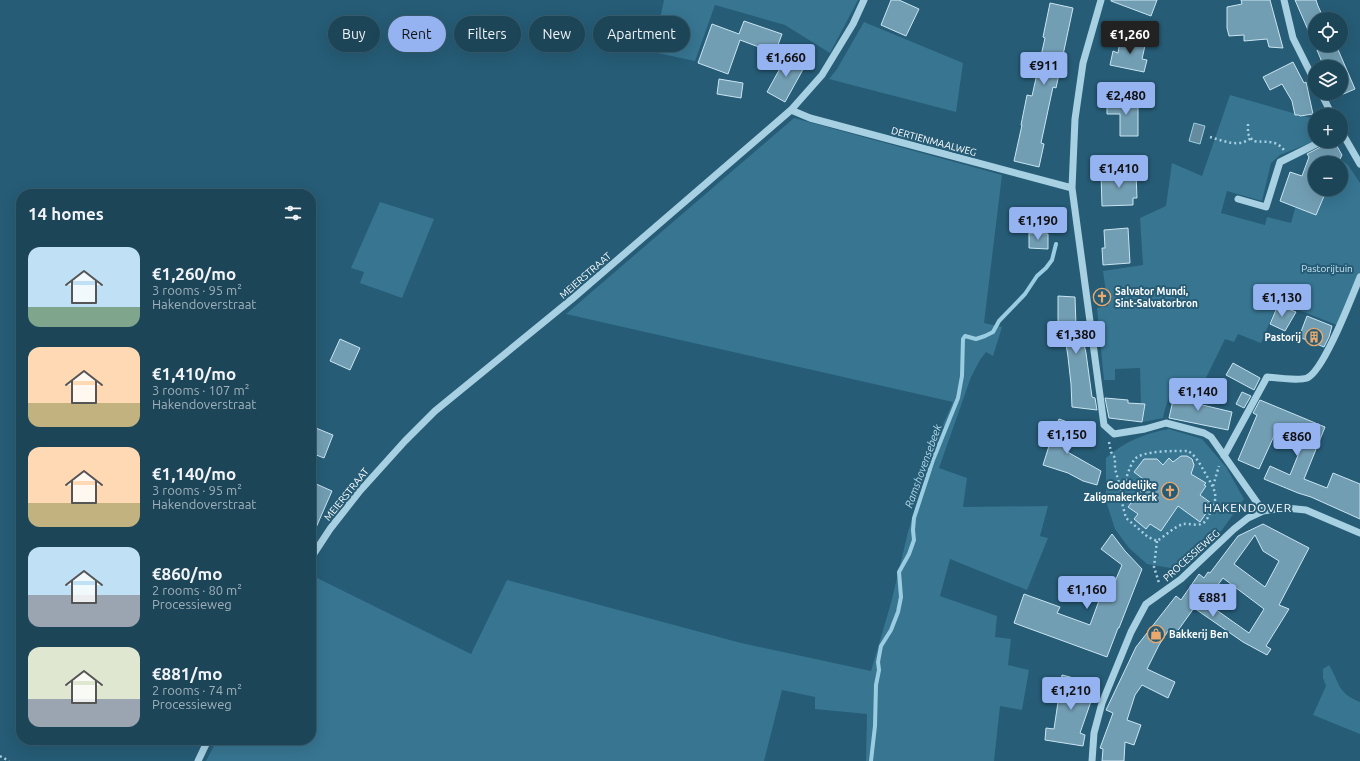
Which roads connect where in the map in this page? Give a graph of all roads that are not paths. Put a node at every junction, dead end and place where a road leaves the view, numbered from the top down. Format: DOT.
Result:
graph roads {
  1 [pos="864,0"];
  2 [pos="1101,0"];
  3 [pos="1284,0"];
  4 [pos="1308,68"];
  5 [pos="791,110"];
  6 [pos="1348,143"];
  7 [pos="1308,148"];
  8 [pos="1360,164"];
  9 [pos="1072,188"];
  10 [pos="1238,199"];
  11 [pos="1360,277"];
  12 [pos="1224,456"];
  13 [pos="1263,511"];
  14 [pos="1360,533"];
  15 [pos="316,550"];
  16 [pos="206,745"];
  17 [pos="198,761"];
  18 [pos="1092,761"];
  1 -- 5 [label="street, MEIERSTRAAT"];
  2 -- 9 [label="street"];
  3 -- 4 [label="street"];
  5 -- 9 [label="street, DERTIENMAALWEG"];
  5 -- 15 [label="street, MEIERSTRAAT"];
  6 -- 8 [label="street"];
  7 -- 10 [label="street"];
  9 -- 12 [label="street"];
  11 -- 12 [label="street"];
  12 -- 13 [label="street"];
  13 -- 14 [label="street, PROCESSIEWEG"];
  13 -- 18 [label="street, PROCESSIEWEG"];
  16 -- 17 [label="street"];
}
